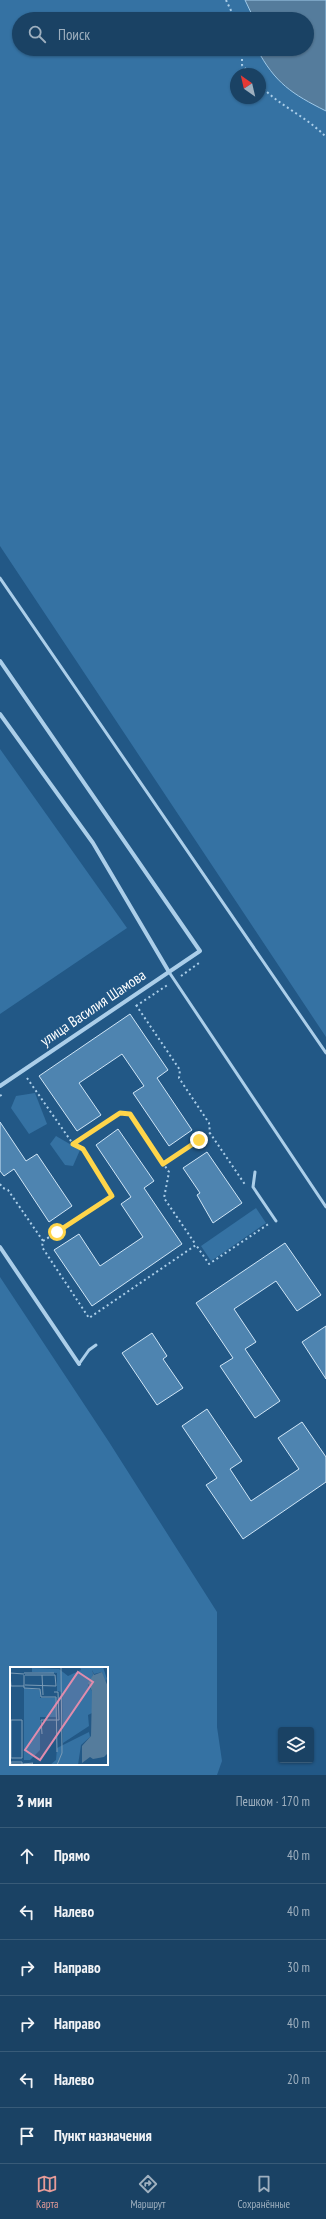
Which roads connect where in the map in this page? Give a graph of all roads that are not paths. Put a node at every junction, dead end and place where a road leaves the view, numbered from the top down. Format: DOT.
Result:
graph roads {
  1 [pos="0,578"];
  2 [pos="0,661"];
  3 [pos="0,714"];
  4 [pos="168,972"];
  5 [pos="326,1053"];
  6 [pos="0,1086"];
  7 [pos="255,1172"];
  8 [pos="326,1207"];
  9 [pos="276,1221"];
  10 [pos="0,1247"];
  11 [pos="96,1345"];
  12 [pos="79,1364"];
  1 -- 5 [label="lane"];
  2 -- 4 [label="street, улица Василия Шамова"];
  3 -- 4 [label="street"];
  4 -- 6 [label="street, улица Василия Шамова"];
  4 -- 8 [label="lane"];
  7 -- 9 [label="lane"];
  10 -- 12 [label="street"];
  11 -- 12 [label="lane"];
}
